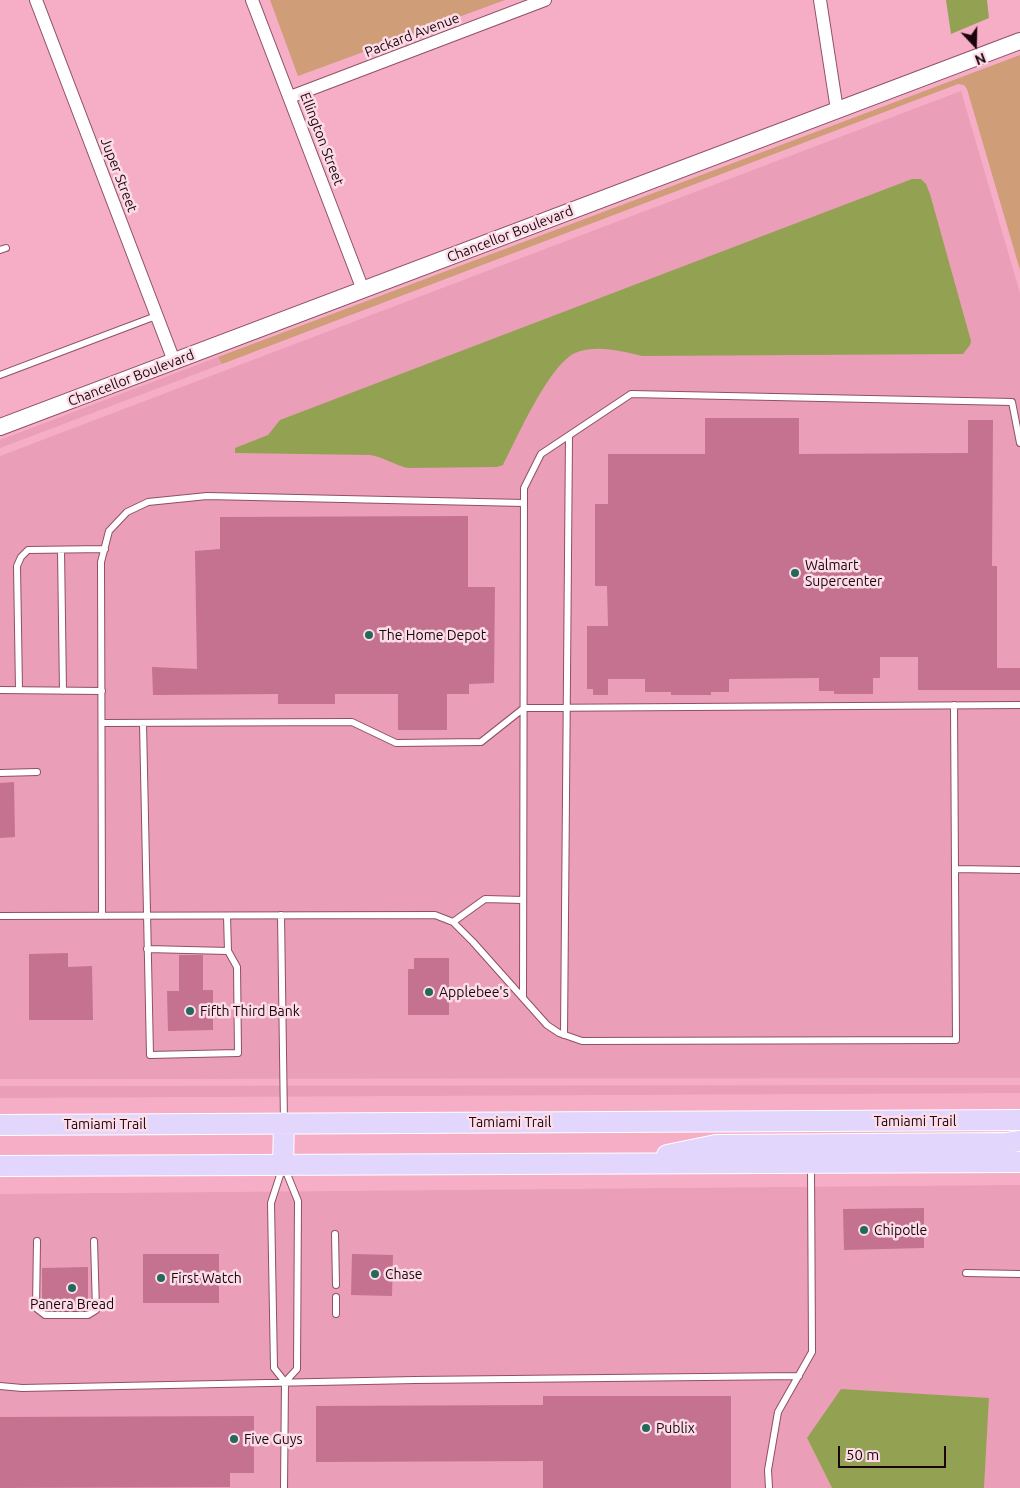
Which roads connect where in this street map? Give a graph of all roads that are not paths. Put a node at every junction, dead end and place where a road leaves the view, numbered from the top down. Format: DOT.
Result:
graph roads {
  1 [pos="36,0"];
  2 [pos="252,0"];
  3 [pos="546,0"];
  4 [pos="820,0"];
  5 [pos="1020,41"];
  6 [pos="290,97"];
  7 [pos="836,110"];
  8 [pos="363,290"];
  9 [pos="156,316"];
  10 [pos="174,362"];
  11 [pos="0,375"];
  12 [pos="0,427"];
  13 [pos="569,436"];
  14 [pos="1020,443"];
  15 [pos="524,502"];
  16 [pos="104,549"];
  17 [pos="61,550"];
  18 [pos="0,690"];
  19 [pos="19,690"];
  20 [pos="62,691"];
  21 [pos="102,692"];
  22 [pos="954,705"];
  23 [pos="1020,705"];
  24 [pos="524,708"];
  25 [pos="567,708"];
  26 [pos="102,723"];
  27 [pos="143,723"];
  28 [pos="37,772"];
  29 [pos="0,773"];
  30 [pos="955,869"];
  31 [pos="1020,870"];
  32 [pos="523,900"];
  33 [pos="0,916"];
  34 [pos="102,916"];
  35 [pos="147,916"];
  36 [pos="227,916"];
  37 [pos="281,916"];
  38 [pos="453,922"];
  39 [pos="148,949"];
  40 [pos="228,951"];
  41 [pos="523,998"];
  42 [pos="564,1035"];
  43 [pos="1016,1118"];
  44 [pos="284,1123"];
  45 [pos="0,1124"];
  46 [pos="1020,1141"];
  47 [pos="1020,1162"];
  48 [pos="811,1163"];
  49 [pos="626,1164"];
  50 [pos="283,1165"];
  51 [pos="0,1166"];
  52 [pos="334,1234"];
  53 [pos="37,1241"];
  54 [pos="94,1241"];
  55 [pos="966,1273"];
  56 [pos="1020,1274"];
  57 [pos="336,1285"];
  58 [pos="336,1297"];
  59 [pos="336,1314"];
  60 [pos="798,1376"];
  61 [pos="284,1382"];
  62 [pos="0,1386"];
  63 [pos="284,1488"];
  64 [pos="770,1488"];
  1 -- 9 [label="street, Juper Street"];
  2 -- 6 [label="street, Ellington Street"];
  3 -- 6 [label="street, Packard Avenue"];
  4 -- 7 [label="street"];
  5 -- 7 [label="street, Chancellor Boulevard"];
  6 -- 8 [label="street, Ellington Street"];
  7 -- 8 [label="street, Chancellor Boulevard"];
  8 -- 10 [label="street, Chancellor Boulevard"];
  9 -- 10 [label="street, Juper Street"];
  9 -- 11 [label="lane"];
  10 -- 12 [label="street, Chancellor Boulevard"];
  13 -- 14 [label="lane"];
  13 -- 15 [label="lane"];
  13 -- 25 [label="lane"];
  15 -- 16 [label="lane"];
  15 -- 24 [label="lane"];
  16 -- 17 [label="lane"];
  16 -- 21 [label="lane"];
  17 -- 19 [label="lane"];
  17 -- 20 [label="lane"];
  18 -- 19 [label="lane"];
  19 -- 20 [label="lane"];
  20 -- 21 [label="lane"];
  21 -- 26 [label="lane"];
  22 -- 23 [label="lane"];
  22 -- 25 [label="lane"];
  22 -- 30 [label="lane"];
  24 -- 25 [label="lane"];
  24 -- 27 [label="lane"];
  24 -- 32 [label="lane"];
  25 -- 42 [label="lane"];
  26 -- 27 [label="lane"];
  26 -- 34 [label="lane"];
  27 -- 35 [label="lane"];
  28 -- 29 [label="lane"];
  30 -- 31 [label="lane"];
  30 -- 42 [label="lane"];
  32 -- 38 [label="lane"];
  32 -- 41 [label="lane"];
  33 -- 34 [label="lane"];
  34 -- 35 [label="lane"];
  35 -- 36 [label="lane"];
  35 -- 39 [label="lane"];
  36 -- 37 [label="lane"];
  36 -- 40 [label="lane"];
  37 -- 38 [label="lane"];
  37 -- 44 [label="lane"];
  38 -- 41 [label="lane"];
  39 -- 40 [label="lane"];
  39 -- 40 [label="lane"];
  41 -- 42 [label="lane"];
  43 -- 44 [label="main road, Tamiami Trail"];
  44 -- 45 [label="main road, Tamiami Trail"];
  44 -- 50 [label="main road"];
  46 -- 49 [label="main road"];
  47 -- 48 [label="main road"];
  48 -- 49 [label="main road"];
  48 -- 60 [label="lane"];
  49 -- 50 [label="main road"];
  50 -- 51 [label="main road"];
  50 -- 61 [label="lane"];
  50 -- 61 [label="lane"];
  52 -- 57 [label="lane"];
  53 -- 54 [label="lane"];
  55 -- 56 [label="lane"];
  58 -- 59 [label="lane"];
  60 -- 61 [label="lane"];
  60 -- 64 [label="lane"];
  61 -- 62 [label="lane"];
  61 -- 63 [label="lane"];
}
